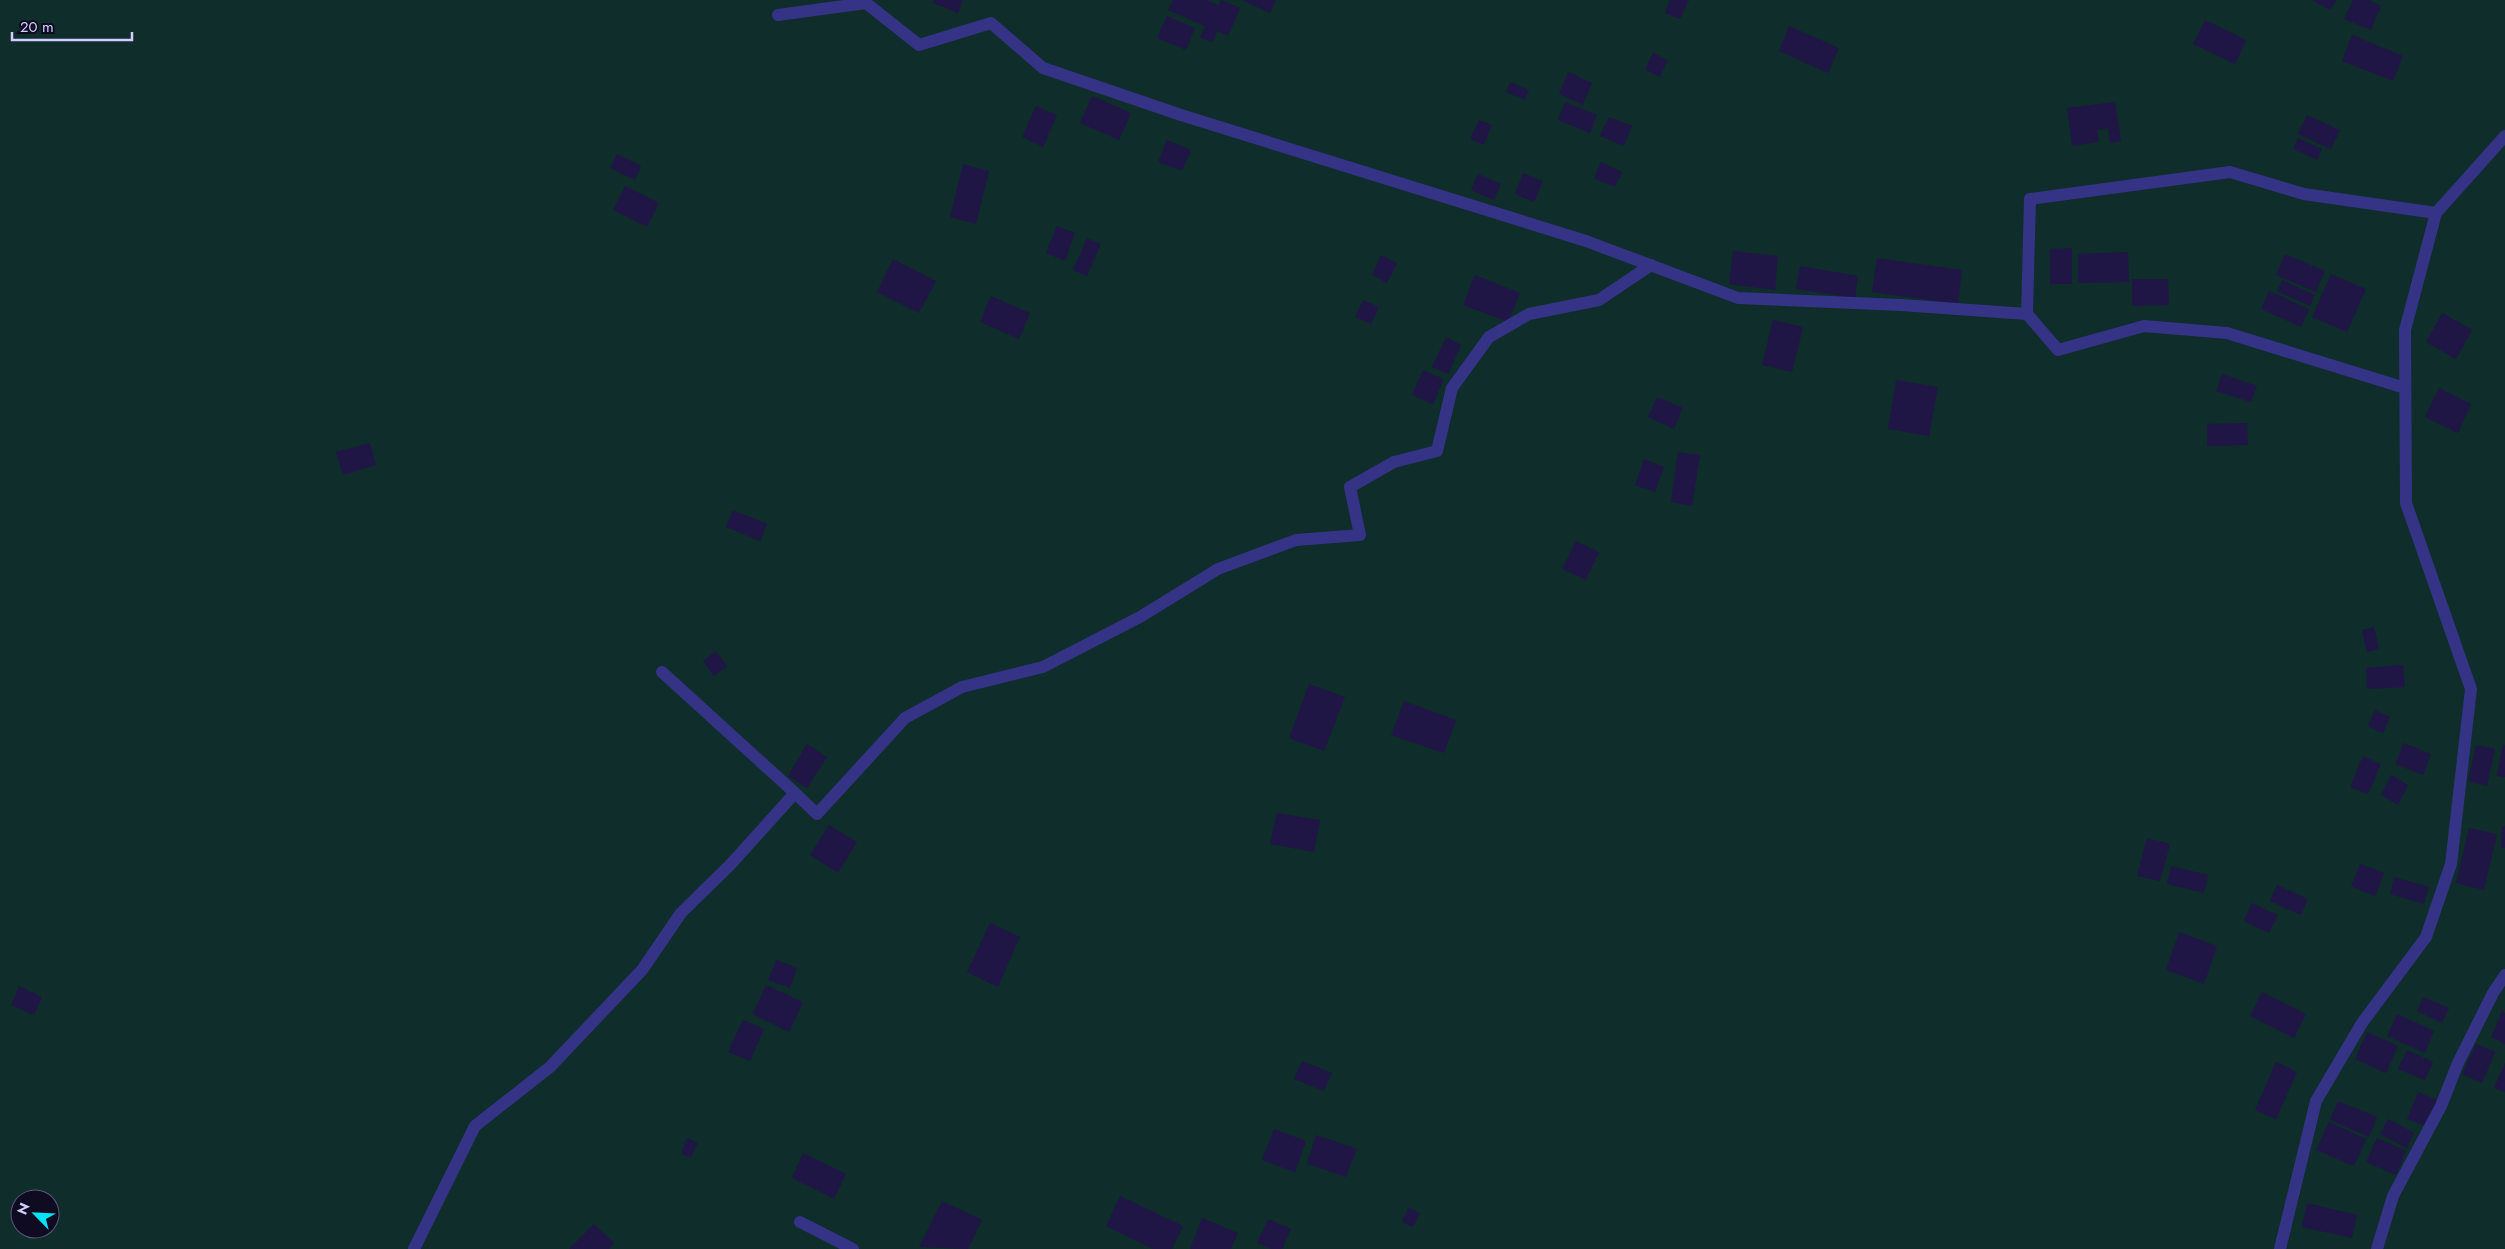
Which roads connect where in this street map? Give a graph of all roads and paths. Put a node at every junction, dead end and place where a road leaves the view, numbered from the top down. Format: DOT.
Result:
graph roads {
  1 [pos="778,15"];
  2 [pos="2505,136"];
  3 [pos="2436,213"];
  4 [pos="1651,265"];
  5 [pos="2027,314"];
  6 [pos="2406,388"];
  7 [pos="662,672"];
  8 [pos="795,793"];
  9 [pos="2505,975"];
  10 [pos="800,1222"];
  11 [pos="414,1249"];
  12 [pos="853,1249"];
  13 [pos="2280,1249"];
  14 [pos="2377,1249"];
  1 -- 4 [label="street"];
  2 -- 3 [label="street"];
  3 -- 5 [label="street"];
  3 -- 6 [label="street"];
  4 -- 5 [label="street"];
  4 -- 8 [label="street"];
  5 -- 6 [label="street"];
  6 -- 13 [label="street"];
  7 -- 8 [label="street"];
  8 -- 11 [label="street"];
  9 -- 14 [label="street"];
  10 -- 12 [label="street"];
}
